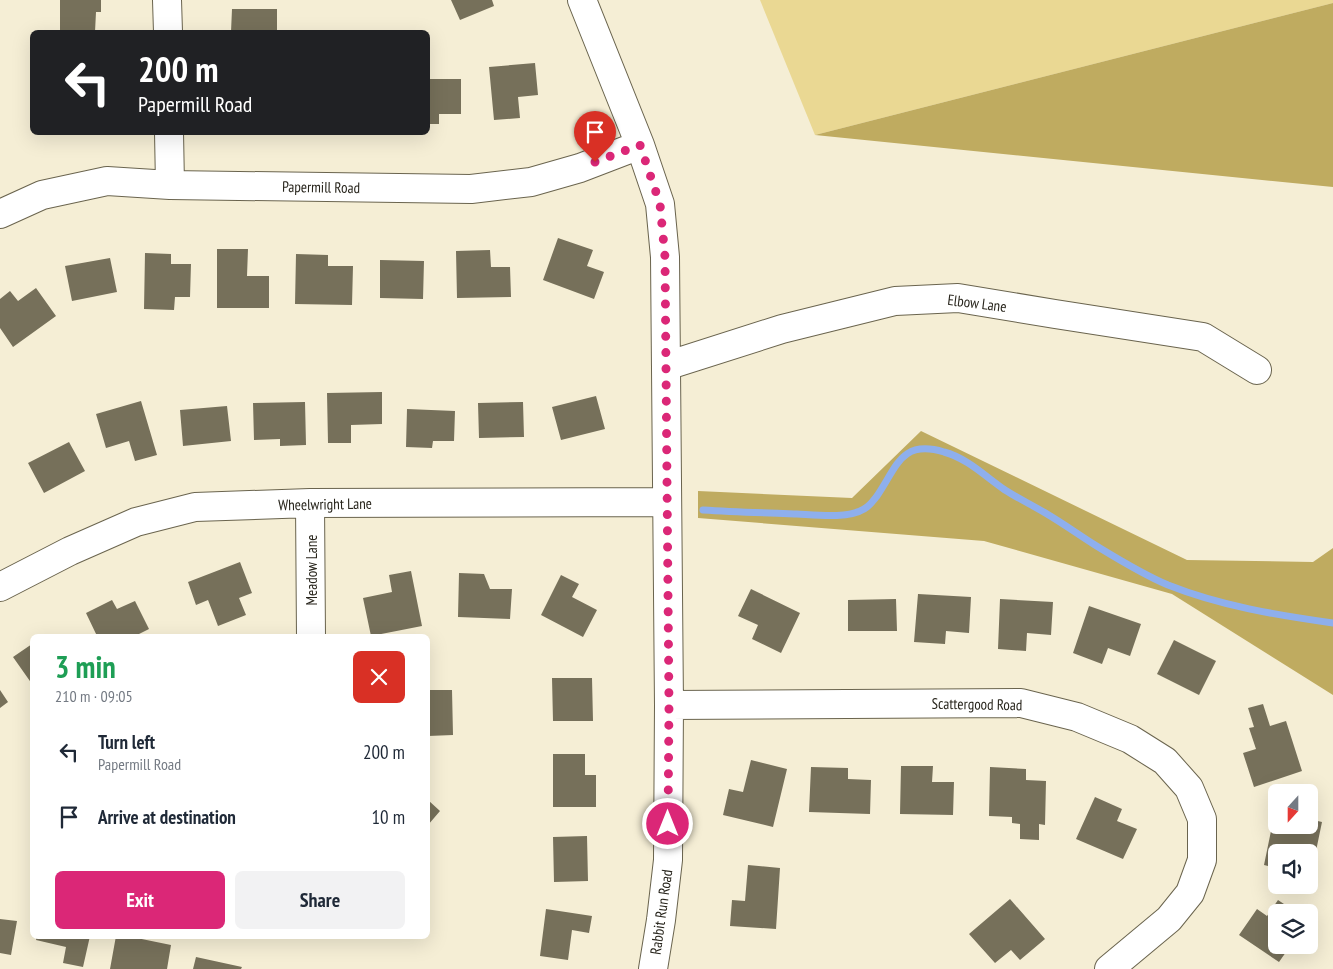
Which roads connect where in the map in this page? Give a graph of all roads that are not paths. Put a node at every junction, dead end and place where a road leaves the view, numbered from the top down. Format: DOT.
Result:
graph roads {
  1 [pos="168,0"];
  2 [pos="591,3"];
  3 [pos="168,30"];
  4 [pos="169,135"];
  5 [pos="640,145"];
  6 [pos="170,185"];
  7 [pos="0,214"];
  8 [pos="666,366"];
  9 [pos="1257,370"];
  10 [pos="667,502"];
  11 [pos="310,504"];
  12 [pos="0,587"];
  13 [pos="311,634"];
  14 [pos="669,705"];
  15 [pos="653,969"];
  16 [pos="1109,969"];
  1 -- 3 [label="street"];
  2 -- 5 [label="street, Rabbit Run Road"];
  4 -- 6 [label="street"];
  5 -- 6 [label="street, Papermill Road"];
  5 -- 8 [label="street, Rabbit Run Road"];
  6 -- 7 [label="street, Papermill Road"];
  8 -- 9 [label="street, Elbow Lane"];
  8 -- 10 [label="street, Rabbit Run Road"];
  10 -- 11 [label="street, Wheelwright Lane"];
  10 -- 14 [label="street, Rabbit Run Road"];
  11 -- 12 [label="street, Wheelwright Lane"];
  11 -- 13 [label="street, Meadow Lane"];
  14 -- 15 [label="street, Rabbit Run Road"];
  14 -- 16 [label="street, Scattergood Road"];
}
